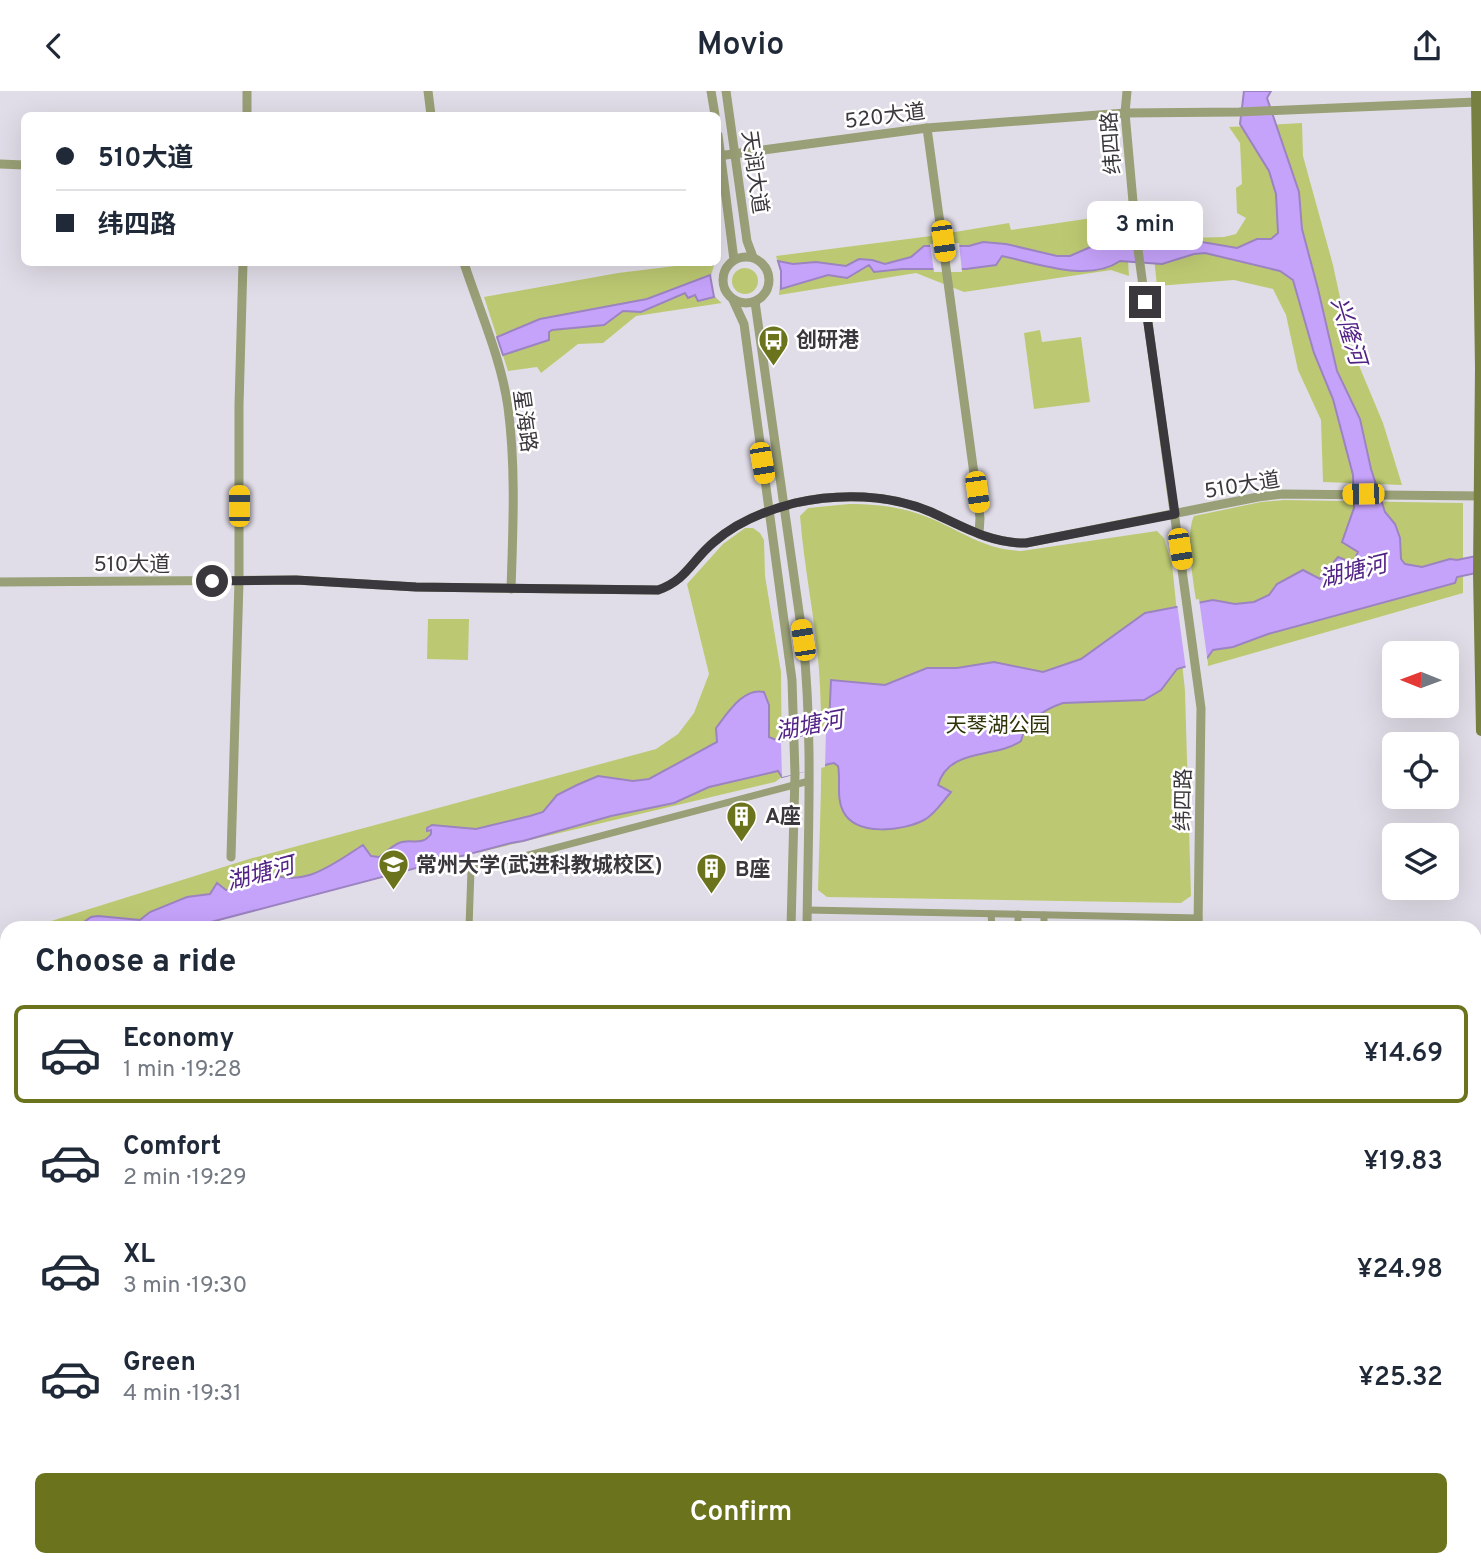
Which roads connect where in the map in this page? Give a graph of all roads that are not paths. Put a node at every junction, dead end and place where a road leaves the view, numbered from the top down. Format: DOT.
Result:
graph roads {
  1 [pos="247,91"];
  2 [pos="428,91"];
  3 [pos="711,91"];
  4 [pos="726,91"];
  5 [pos="1127,91"];
  6 [pos="1476,96"];
  7 [pos="247,112"];
  8 [pos="431,112"];
  9 [pos="714,112"];
  10 [pos="1125,113"];
  11 [pos="927,128"];
  12 [pos="735,153"];
  13 [pos="721,155"];
  14 [pos="0,163"];
  15 [pos="21,165"];
  16 [pos="721,169"];
  17 [pos="753,257"];
  18 [pos="734,260"];
  19 [pos="243,266"];
  20 [pos="465,266"];
  21 [pos="733,300"];
  22 [pos="755,302"];
  23 [pos="1480,496"];
  24 [pos="784,507"];
  25 [pos="770,512"];
  26 [pos="1175,514"];
  27 [pos="979,534"];
  28 [pos="239,581"];
  29 [pos="0,582"];
  30 [pos="511,589"];
  31 [pos="1481,731"];
  32 [pos="795,779"];
  33 [pos="809,781"];
  34 [pos="231,857"];
  35 [pos="807,910"];
  36 [pos="991,914"];
  37 [pos="1018,914"];
  38 [pos="1044,915"];
  39 [pos="469,921"];
  40 [pos="791,921"];
  41 [pos="807,921"];
  42 [pos="992,921"];
  43 [pos="1018,921"];
  44 [pos="1044,921"];
  45 [pos="1160,921"];
  46 [pos="1199,921"];
  1 -- 7 [label="street"];
  2 -- 8 [label="street"];
  3 -- 9 [label="street, 天润大道"];
  4 -- 12 [label="street, 天润大道"];
  5 -- 10 [label="street, 纬四路"];
  6 -- 10 [label="street, 520大道"];
  6 -- 23 [label="main road"];
  10 -- 11 [label="street, 520大道"];
  10 -- 26 [label="street, 纬四路"];
  11 -- 12 [label="street, 520大道"];
  11 -- 27 [label="street"];
  12 -- 13 [label="street, 520大道"];
  12 -- 17 [label="street, 天润大道"];
  14 -- 15 [label="street"];
  16 -- 18 [label="street, 天润大道"];
  17 -- 18 [label="street"];
  17 -- 22 [label="street, 天润大道"];
  18 -- 21 [label="street, 天润大道"];
  19 -- 28 [label="street"];
  20 -- 30 [label="street, 星海路"];
  21 -- 22 [label="street"];
  21 -- 25 [label="street, 天润大道"];
  22 -- 24 [label="street"];
  23 -- 26 [label="street, 510大道"];
  23 -- 31 [label="main road"];
  24 -- 25 [label="street, 510大道"];
  24 -- 27 [label="street, 510大道"];
  24 -- 33 [label="street"];
  25 -- 30 [label="street, 510大道"];
  25 -- 32 [label="street, 天润大道"];
  26 -- 27 [label="street, 510大道"];
  26 -- 46 [label="street, 纬四路"];
  28 -- 29 [label="street, 510大道"];
  28 -- 30 [label="street, 510大道"];
  28 -- 34 [label="street"];
  32 -- 33 [label="street"];
  32 -- 39 [label="street"];
  32 -- 40 [label="street"];
  33 -- 35 [label="street"];
  35 -- 36 [label="street"];
  35 -- 41 [label="street"];
  36 -- 37 [label="street"];
  36 -- 42 [label="street"];
  37 -- 38 [label="street"];
  37 -- 43 [label="street"];
  38 -- 44 [label="street"];
  38 -- 45 [label="street"];
}
